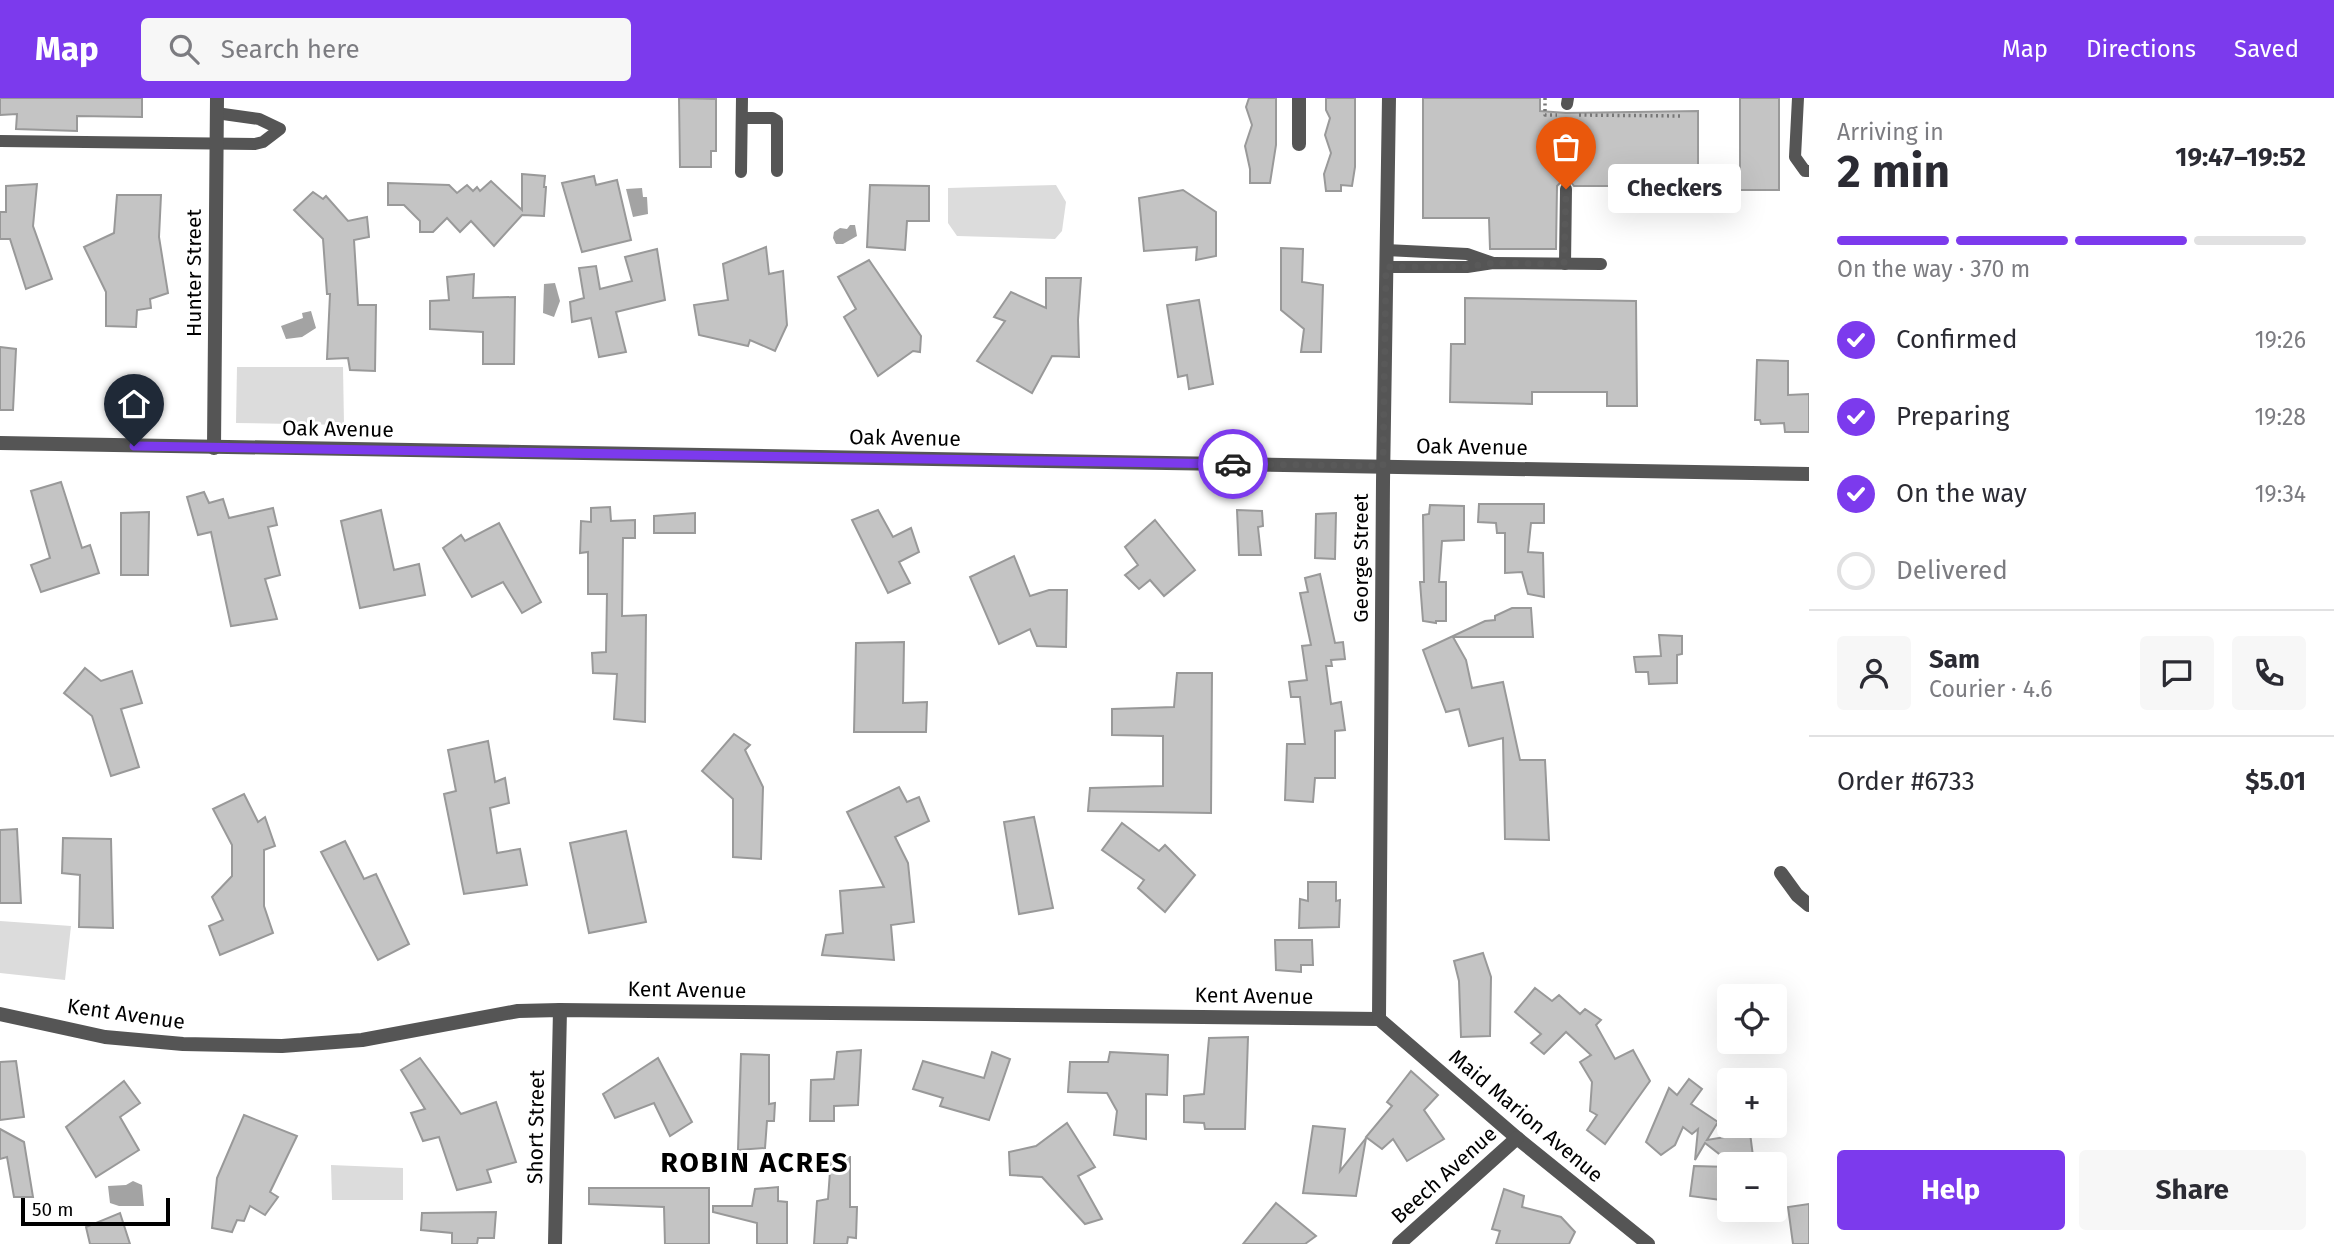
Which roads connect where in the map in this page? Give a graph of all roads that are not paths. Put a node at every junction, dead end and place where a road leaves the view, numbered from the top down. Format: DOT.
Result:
graph roads {
  1 [pos="742,98"];
  2 [pos="1299,98"];
  3 [pos="1389,98"];
  4 [pos="1798,98"];
  5 [pos="216,105"];
  6 [pos="742,118"];
  7 [pos="0,141"];
  8 [pos="216,144"];
  9 [pos="1298,144"];
  10 [pos="777,171"];
  11 [pos="1809,171"];
  12 [pos="741,172"];
  13 [pos="1566,189"];
  14 [pos="1386,250"];
  15 [pos="1493,263"];
  16 [pos="1564,264"];
  17 [pos="1601,264"];
  18 [pos="1386,267"];
  19 [pos="0,443"];
  20 [pos="214,448"];
  21 [pos="1383,466"];
  22 [pos="1809,474"];
  23 [pos="1781,873"];
  24 [pos="1809,905"];
  25 [pos="560,1010"];
  26 [pos="0,1014"];
  27 [pos="1379,1019"];
  28 [pos="1517,1138"];
  29 [pos="555,1244"];
  30 [pos="1399,1244"];
  31 [pos="1648,1244"];
  1 -- 6 [label="lane"];
  2 -- 9 [label="street"];
  3 -- 14 [label="street, George Street"];
  4 -- 11 [label="lane"];
  5 -- 8 [label="street, Hunter Street"];
  5 -- 8 [label="lane"];
  6 -- 10 [label="lane"];
  6 -- 12 [label="lane"];
  7 -- 8 [label="lane"];
  8 -- 20 [label="street, Hunter Street"];
  13 -- 16 [label="lane"];
  14 -- 15 [label="lane"];
  14 -- 18 [label="street, George Street"];
  15 -- 16 [label="lane"];
  15 -- 18 [label="lane"];
  16 -- 17 [label="lane"];
  18 -- 21 [label="street, George Street"];
  19 -- 20 [label="street, Oak Avenue"];
  20 -- 21 [label="street, Oak Avenue"];
  21 -- 22 [label="street, Oak Avenue"];
  21 -- 27 [label="street, George Street"];
  23 -- 24 [label="street"];
  25 -- 26 [label="street, Kent Avenue"];
  25 -- 27 [label="street, Kent Avenue"];
  25 -- 29 [label="street, Short Street"];
  27 -- 28 [label="street, Maid Marion Avenue"];
  28 -- 30 [label="street, Beech Avenue"];
  28 -- 31 [label="street, Maid Marion Avenue"];
}
